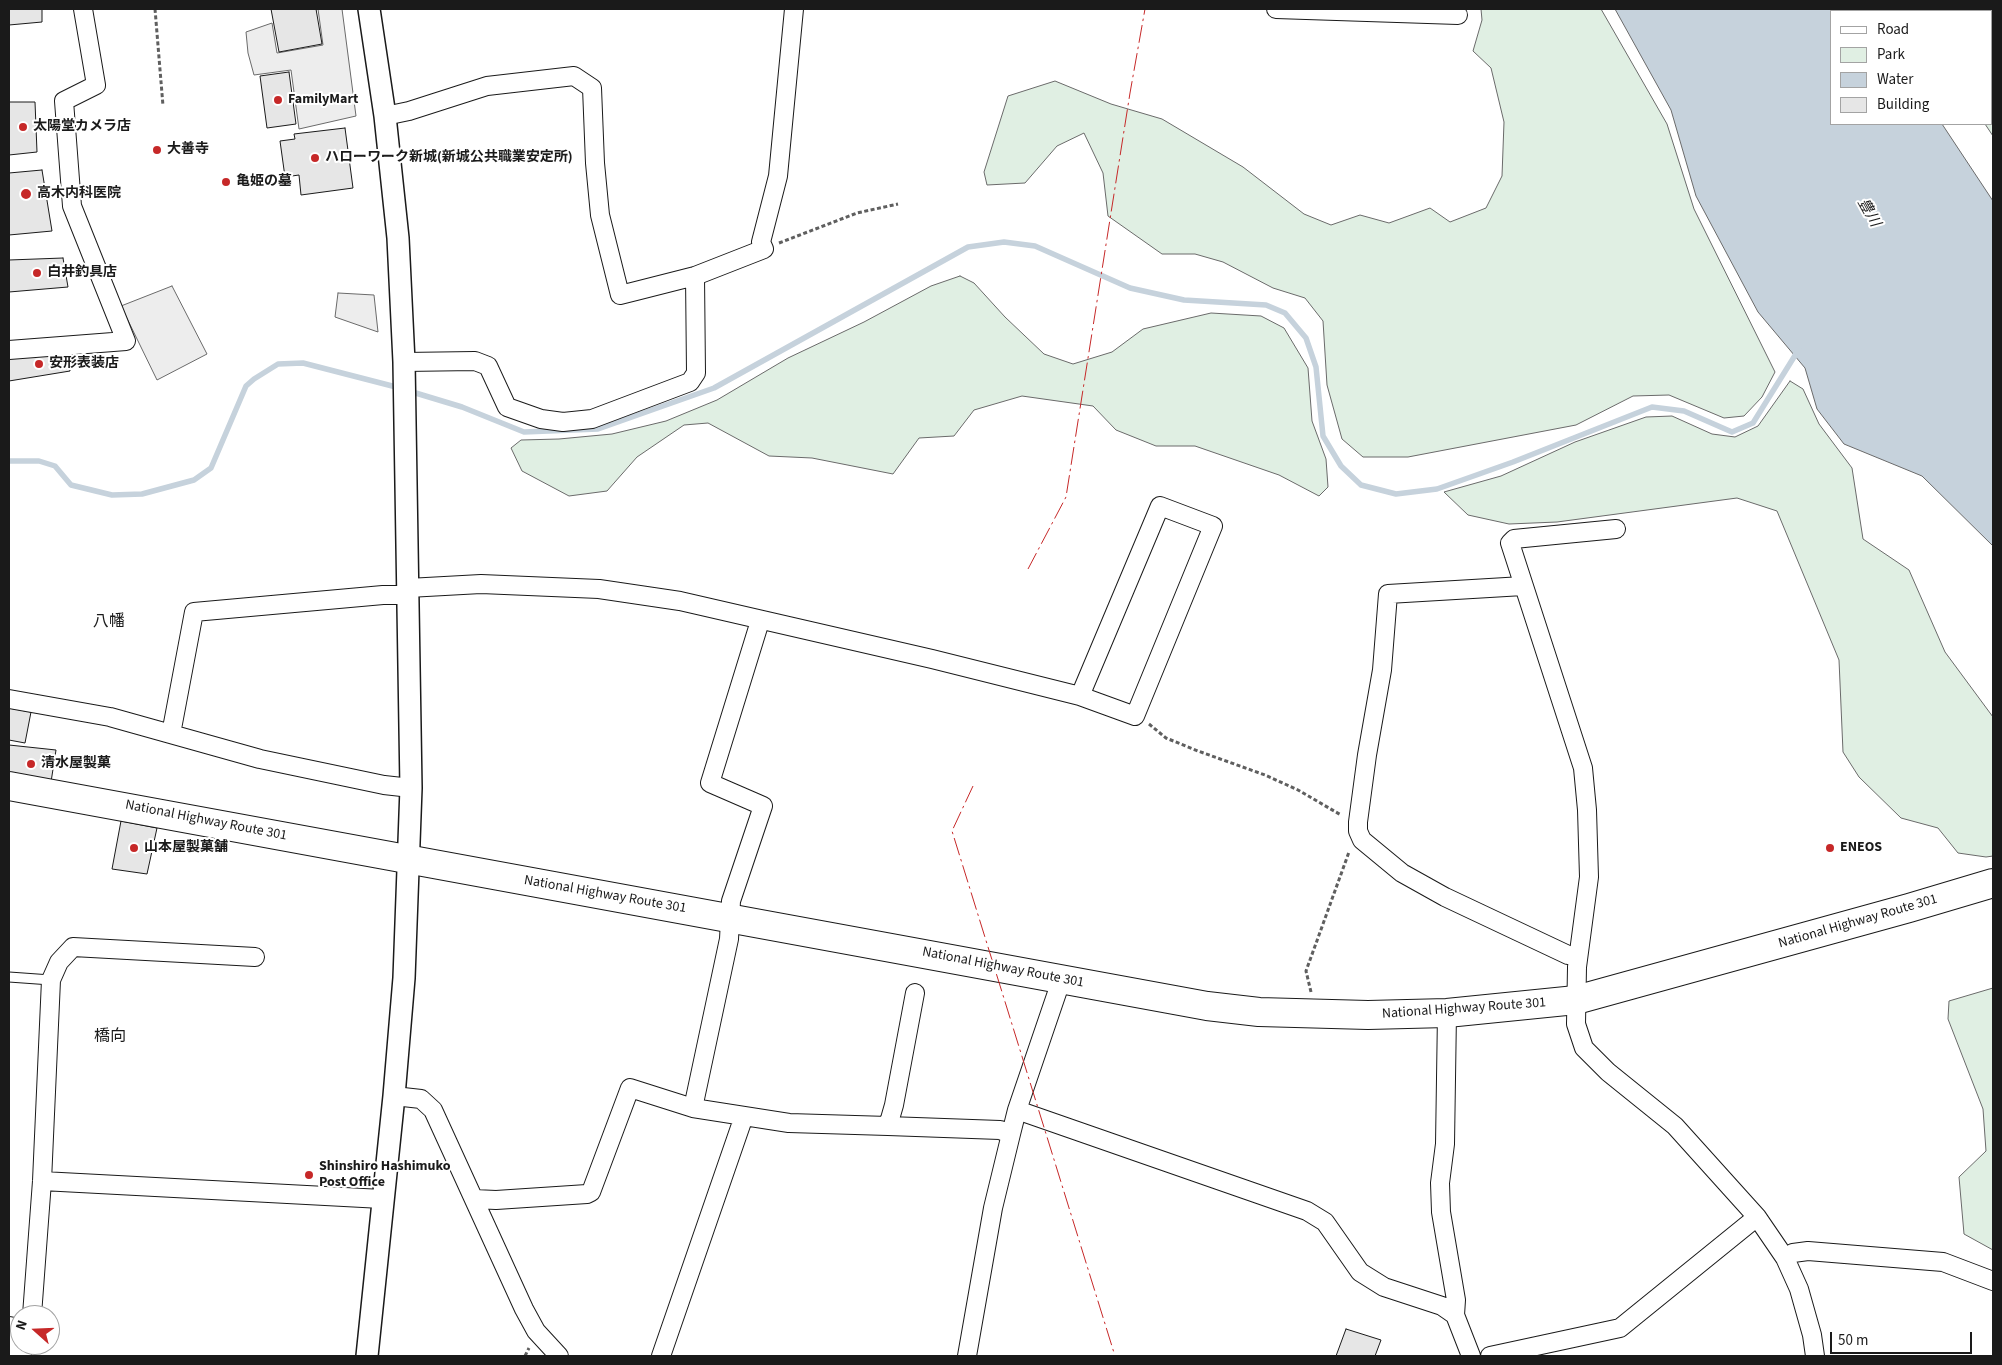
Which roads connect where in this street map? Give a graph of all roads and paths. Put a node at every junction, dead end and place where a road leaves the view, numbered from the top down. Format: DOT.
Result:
graph roads {
  1 [pos="83,9"];
  2 [pos="155,9"];
  3 [pos="369,9"];
  4 [pos="794,9"];
  5 [pos="1276,9"];
  6 [pos="1458,15"];
  7 [pos="163,106"];
  8 [pos="385,116"];
  9 [pos="898,204"];
  10 [pos="764,249"];
  11 [pos="695,276"];
  12 [pos="9,350"];
  13 [pos="404,369"];
  14 [pos="1616,529"];
  15 [pos="1523,586"];
  16 [pos="408,591"];
  17 [pos="760,620"];
  18 [pos="1080,696"];
  19 [pos="9,700"];
  20 [pos="1135,716"];
  21 [pos="171,734"];
  22 [pos="9,786"];
  23 [pos="411,788"];
  24 [pos="1358,831"];
  25 [pos="409,860"];
  26 [pos="1993,883"];
  27 [pos="731,917"];
  28 [pos="255,957"];
  29 [pos="1578,957"];
  30 [pos="9,977"];
  31 [pos="1062,978"];
  32 [pos="51,980"];
  33 [pos="914,993"];
  34 [pos="1576,1000"];
  35 [pos="1447,1013"];
  36 [pos="1316,1014"];
  37 [pos="394,1096"];
  38 [pos="693,1108"];
  39 [pos="1017,1110"];
  40 [pos="744,1116"];
  41 [pos="888,1126"];
  42 [pos="1011,1134"];
  43 [pos="42,1181"];
  44 [pos="382,1199"];
  45 [pos="474,1199"];
  46 [pos="1757,1217"];
  47 [pos="1785,1258"];
  48 [pos="1993,1281"];
  49 [pos="33,1305"];
  50 [pos="1455,1315"];
  51 [pos="367,1356"];
  52 [pos="559,1356"];
  53 [pos="660,1356"];
  54 [pos="967,1356"];
  55 [pos="1471,1356"];
  56 [pos="1490,1356"];
  57 [pos="1814,1356"];
  1 -- 12 [label="street"];
  2 -- 7 [label="path"];
  3 -- 8 [label="street"];
  4 -- 10 [label="street"];
  5 -- 6 [label="street"];
  8 -- 11 [label="street"];
  8 -- 13 [label="street"];
  9 -- 10 [label="path"];
  10 -- 11 [label="street"];
  11 -- 13 [label="street"];
  13 -- 16 [label="street"];
  14 -- 15 [label="street"];
  15 -- 24 [label="street"];
  15 -- 29 [label="street"];
  16 -- 17 [label="street"];
  16 -- 21 [label="street"];
  16 -- 23 [label="street"];
  17 -- 18 [label="street"];
  17 -- 27 [label="street"];
  18 -- 20 [label="street"];
  18 -- 20 [label="street"];
  19 -- 21 [label="street"];
  20 -- 24 [label="path"];
  21 -- 23 [label="street"];
  22 -- 25 [label="highway, National Highway Route 301"];
  23 -- 25 [label="street"];
  24 -- 29 [label="street"];
  24 -- 36 [label="path"];
  25 -- 27 [label="highway, National Highway Route 301"];
  25 -- 37 [label="street"];
  26 -- 34 [label="highway, National Highway Route 301"];
  27 -- 31 [label="highway, National Highway Route 301"];
  27 -- 38 [label="street"];
  28 -- 32 [label="street"];
  29 -- 34 [label="street"];
  30 -- 32 [label="lane"];
  31 -- 36 [label="highway, National Highway Route 301"];
  31 -- 39 [label="street"];
  32 -- 43 [label="street"];
  33 -- 41 [label="street"];
  34 -- 35 [label="highway, National Highway Route 301"];
  34 -- 46 [label="street"];
  35 -- 36 [label="highway, National Highway Route 301"];
  35 -- 50 [label="street"];
  37 -- 44 [label="street"];
  37 -- 45 [label="street"];
  38 -- 40 [label="street"];
  38 -- 45 [label="street"];
  39 -- 42 [label="street"];
  39 -- 50 [label="street"];
  40 -- 41 [label="street"];
  40 -- 53 [label="street"];
  41 -- 42 [label="street"];
  42 -- 54 [label="street"];
  43 -- 44 [label="street"];
  43 -- 49 [label="street"];
  44 -- 51 [label="street"];
  45 -- 52 [label="street"];
  46 -- 47 [label="street"];
  46 -- 56 [label="street"];
  47 -- 48 [label="street"];
  47 -- 57 [label="street"];
  50 -- 55 [label="street"];
}
